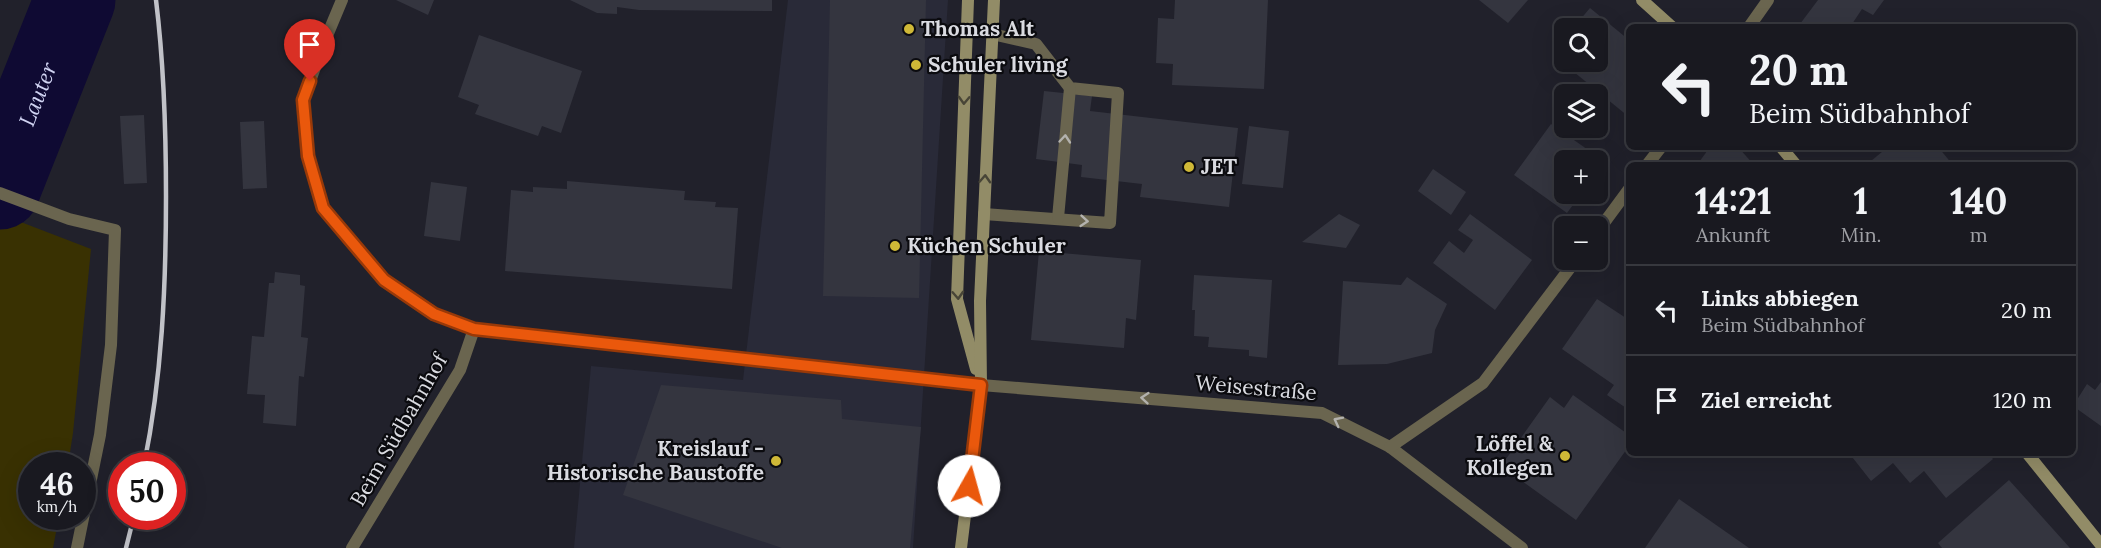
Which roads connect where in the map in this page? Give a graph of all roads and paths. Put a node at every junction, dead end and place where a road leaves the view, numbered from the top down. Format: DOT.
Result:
graph roads {
  1 [pos="342,0"];
  2 [pos="968,0"];
  3 [pos="994,0"];
  4 [pos="1642,0"];
  5 [pos="1768,0"];
  6 [pos="1669,24"];
  7 [pos="1751,24"];
  8 [pos="992,34"];
  9 [pos="1070,88"];
  10 [pos="1659,150"];
  11 [pos="1784,150"];
  12 [pos="1649,162"];
  13 [pos="1794,162"];
  14 [pos="0,193"];
  15 [pos="1626,193"];
  16 [pos="984,214"];
  17 [pos="1608,217"];
  18 [pos="1058,218"];
  19 [pos="1568,270"];
  20 [pos="474,329"];
  21 [pos="981,385"];
  22 [pos="1390,447"];
  23 [pos="2029,456"];
  24 [pos="2101,545"];
  25 [pos="77,548"];
  26 [pos="352,548"];
  27 [pos="961,548"];
  28 [pos="1522,548"];
  1 -- 20 [label="street"];
  2 -- 21 [label="main road, one-way"];
  3 -- 8 [label="main road"];
  4 -- 6 [label="main road"];
  5 -- 7 [label="street"];
  8 -- 9 [label="street"];
  16 -- 8 [label="main road, one-way"];
  18 -- 9 [label="street, one-way"];
  18 -- 9 [label="street, one-way"];
  10 -- 12 [label="street"];
  11 -- 13 [label="main road"];
  14 -- 25 [label="street"];
  15 -- 17 [label="street"];
  16 -- 18 [label="street"];
  16 -- 21 [label="main road"];
  19 -- 22 [label="street"];
  20 -- 21 [label="street"];
  20 -- 26 [label="street, Beim Südbahnhof"];
  22 -- 21 [label="street, Weisestraße, one-way"];
  21 -- 27 [label="main road"];
  22 -- 28 [label="street, Weisestraße"];
  23 -- 24 [label="main road"];
}
